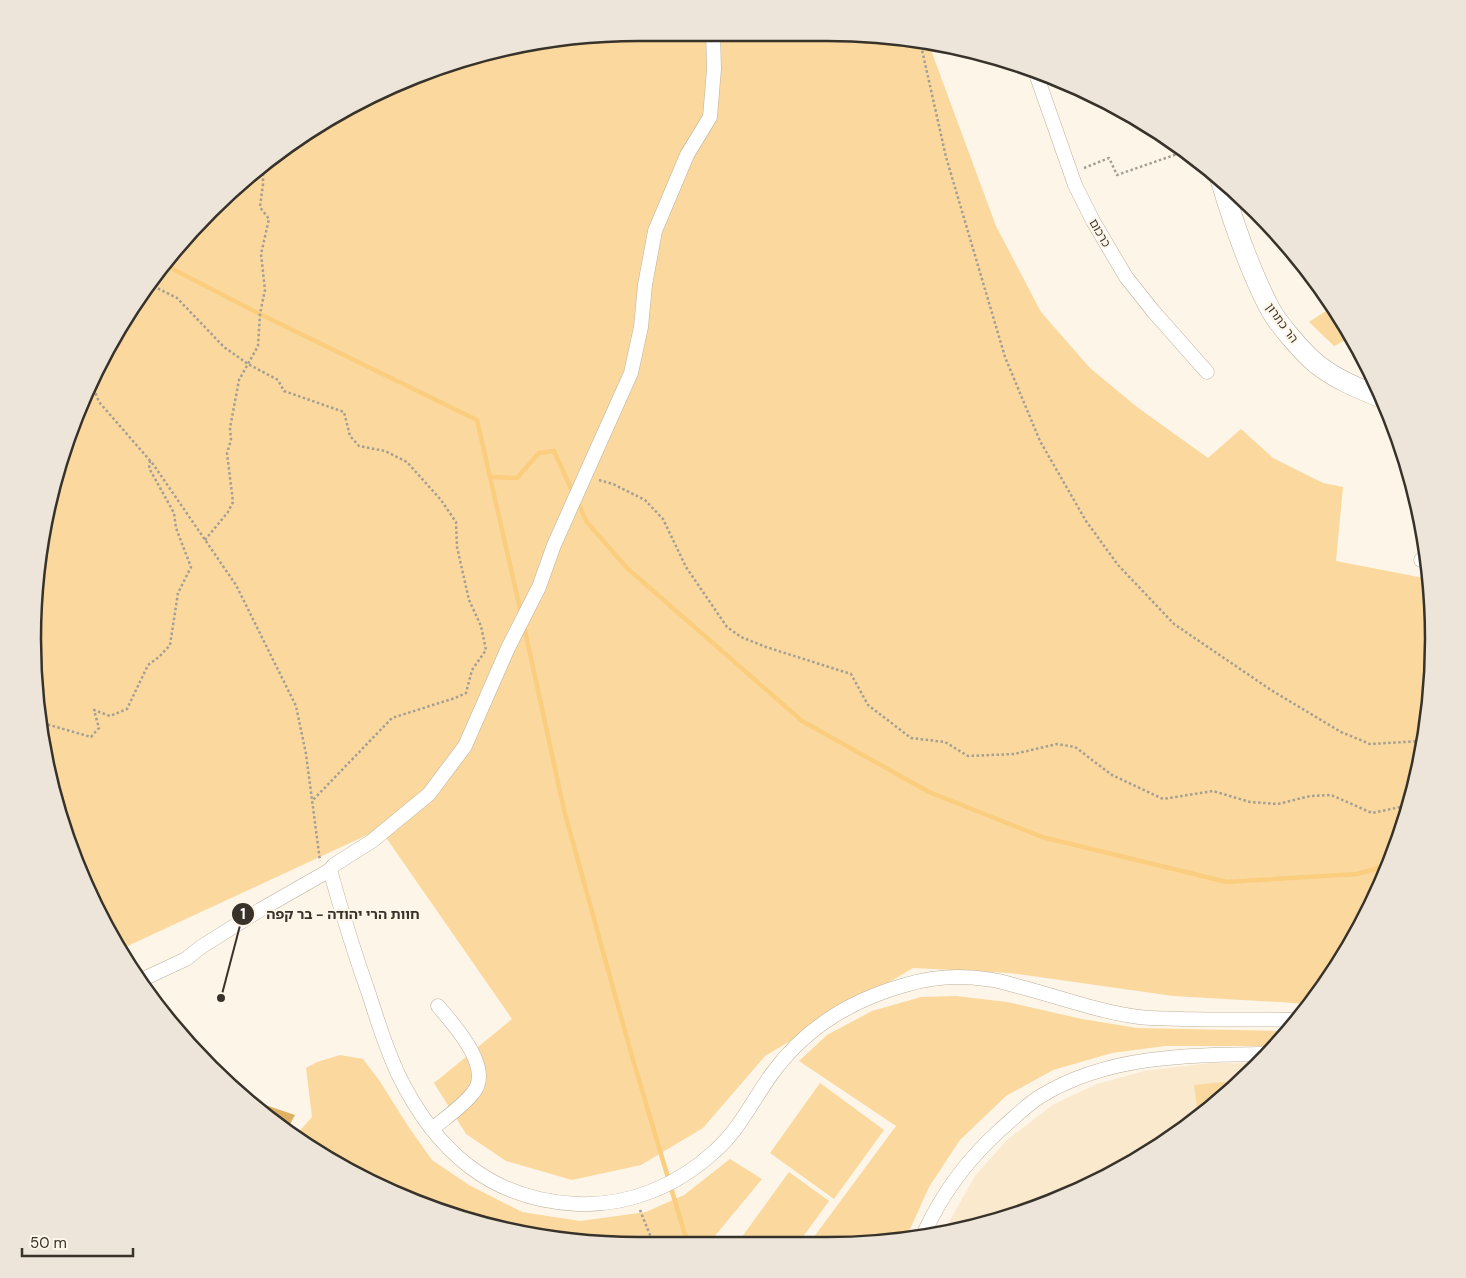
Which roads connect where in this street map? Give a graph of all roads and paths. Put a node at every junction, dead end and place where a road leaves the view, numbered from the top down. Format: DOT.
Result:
graph roads {
  1 [pos="713,41"];
  2 [pos="922,49"];
  3 [pos="1038,80"];
  4 [pos="1176,154"];
  5 [pos="1071,174"];
  6 [pos="263,175"];
  7 [pos="1224,193"];
  8 [pos="156,287"];
  9 [pos="248,364"];
  10 [pos="1207,372"];
  11 [pos="95,392"];
  12 [pos="1371,394"];
  13 [pos="150,460"];
  14 [pos="585,477"];
  15 [pos="205,540"];
  16 [pos="47,724"];
  17 [pos="1416,741"];
  18 [pos="312,801"];
  19 [pos="1400,807"];
  20 [pos="330,870"];
  21 [pos="147,977"];
  22 [pos="438,1006"];
  23 [pos="1287,1020"];
  24 [pos="1257,1054"];
  25 [pos="432,1130"];
  26 [pos="634,1197"];
  27 [pos="927,1228"];
  28 [pos="651,1237"];
  1 -- 14 [label="street"];
  2 -- 17 [label="path"];
  3 -- 5 [label="street, כרכום"];
  4 -- 5 [label="path"];
  5 -- 10 [label="street, כרכום"];
  6 -- 9 [label="path"];
  7 -- 12 [label="street, הר כתרון"];
  8 -- 9 [label="path"];
  9 -- 15 [label="path"];
  9 -- 18 [label="path"];
  11 -- 13 [label="path"];
  13 -- 15 [label="path"];
  13 -- 16 [label="path"];
  14 -- 19 [label="path"];
  14 -- 20 [label="street"];
  15 -- 18 [label="path"];
  18 -- 20 [label="path"];
  20 -- 21 [label="street"];
  20 -- 25 [label="street"];
  22 -- 25 [label="street"];
  23 -- 26 [label="street"];
  24 -- 27 [label="street"];
  25 -- 26 [label="street"];
  26 -- 28 [label="path"];
}
